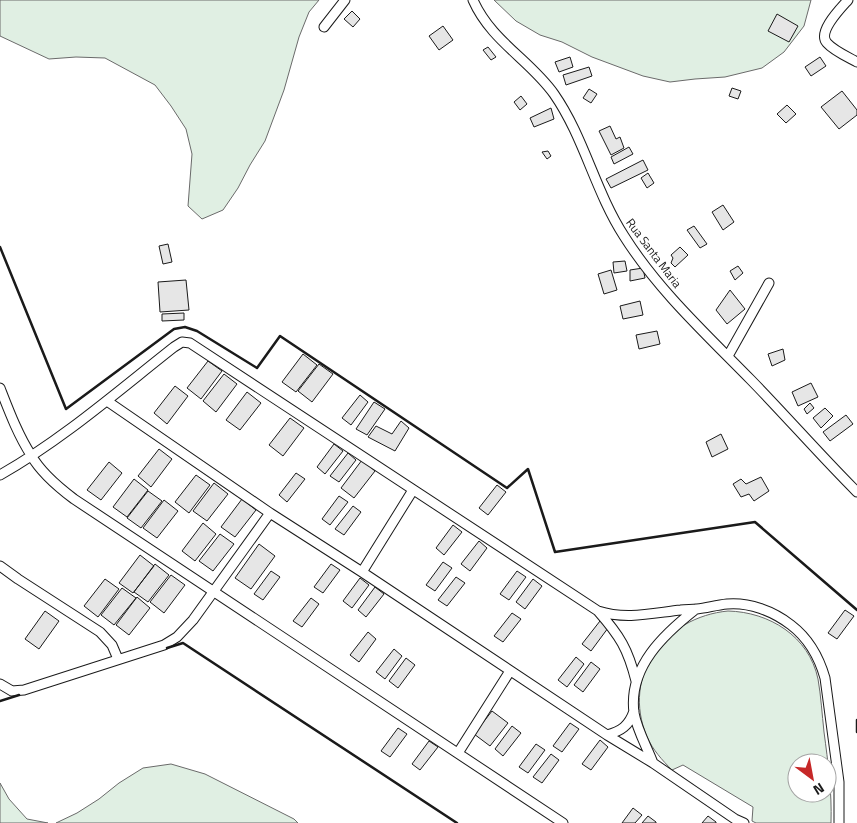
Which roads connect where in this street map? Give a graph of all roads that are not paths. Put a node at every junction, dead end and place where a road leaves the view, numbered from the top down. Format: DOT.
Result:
graph roads {
  1 [pos="345,0"];
  2 [pos="473,0"];
  3 [pos="848,0"];
  4 [pos="324,27"];
  5 [pos="857,62"];
  6 [pos="769,283"];
  7 [pos="728,356"];
  8 [pos="0,388"];
  9 [pos="106,401"];
  10 [pos="31,456"];
  11 [pos="0,475"];
  12 [pos="414,490"];
  13 [pos="857,492"];
  14 [pos="270,513"];
  15 [pos="0,566"];
  16 [pos="362,572"];
  17 [pos="214,593"];
  18 [pos="696,609"];
  19 [pos="598,611"];
  20 [pos="118,659"];
  21 [pos="510,671"];
  22 [pos="636,681"];
  23 [pos="0,684"];
  24 [pos="634,711"];
  25 [pos="606,735"];
  26 [pos="458,753"];
  27 [pos="653,763"];
  28 [pos="736,821"];
  29 [pos="563,823"];
  30 [pos="744,823"];
  31 [pos="838,823"];
  1 -- 4 [label="street"];
  2 -- 7 [label="street, Rua Santa Maria"];
  3 -- 5 [label="street"];
  6 -- 7 [label="street"];
  7 -- 13 [label="street, Rua Santa Maria"];
  8 -- 10 [label="street"];
  9 -- 10 [label="street"];
  9 -- 12 [label="street"];
  9 -- 14 [label="street"];
  10 -- 11 [label="street"];
  10 -- 17 [label="street"];
  12 -- 16 [label="street"];
  12 -- 19 [label="street"];
  14 -- 16 [label="street"];
  14 -- 17 [label="street"];
  15 -- 20 [label="street"];
  16 -- 21 [label="street"];
  17 -- 20 [label="street"];
  17 -- 26 [label="street"];
  18 -- 19 [label="street"];
  18 -- 22 [label="street"];
  18 -- 31 [label="street"];
  19 -- 22 [label="street"];
  20 -- 23 [label="street"];
  21 -- 25 [label="street"];
  21 -- 26 [label="street"];
  22 -- 24 [label="street"];
  24 -- 25 [label="street"];
  24 -- 27 [label="street"];
  25 -- 27 [label="street"];
  26 -- 29 [label="street"];
  27 -- 28 [label="street"];
  28 -- 30 [label="street"];
}
